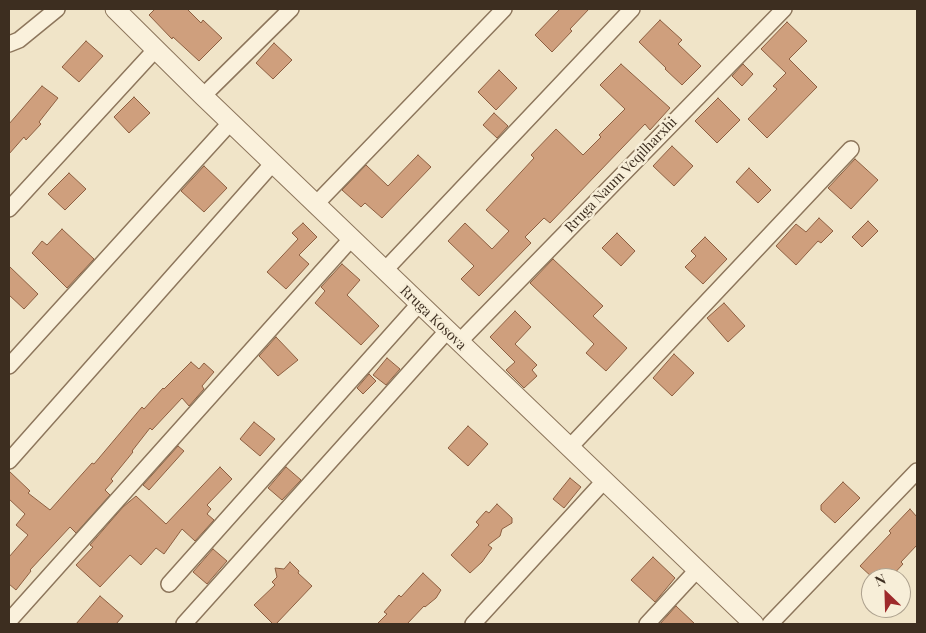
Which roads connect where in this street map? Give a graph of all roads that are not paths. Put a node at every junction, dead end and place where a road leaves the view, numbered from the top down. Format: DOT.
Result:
graph roads {
  1 [pos="57,9"];
  2 [pos="292,9"];
  3 [pos="504,9"];
  4 [pos="632,9"];
  5 [pos="784,9"];
  6 [pos="119,10"];
  7 [pos="9,44"];
  8 [pos="155,50"];
  9 [pos="203,96"];
  10 [pos="230,123"];
  11 [pos="851,149"];
  12 [pos="273,163"];
  13 [pos="316,204"];
  14 [pos="9,209"];
  15 [pos="351,239"];
  16 [pos="384,270"];
  17 [pos="419,304"];
  18 [pos="453,336"];
  19 [pos="9,366"];
  20 [pos="569,448"];
  21 [pos="9,461"];
  22 [pos="917,471"];
  23 [pos="604,481"];
  24 [pos="697,570"];
  25 [pos="169,584"];
  26 [pos="9,621"];
  27 [pos="184,624"];
  28 [pos="474,624"];
  29 [pos="647,624"];
  30 [pos="754,624"];
  31 [pos="770,624"];
  1 -- 7 [label="street"];
  2 -- 9 [label="street"];
  3 -- 13 [label="street"];
  4 -- 16 [label="street"];
  5 -- 18 [label="street, Rruga Naum Veqilharxhi"];
  6 -- 8 [label="street, Rruga Kosova"];
  8 -- 9 [label="street, Rruga Kosova"];
  8 -- 14 [label="street"];
  9 -- 10 [label="street, Rruga Kosova"];
  10 -- 12 [label="street, Rruga Kosova"];
  10 -- 19 [label="street"];
  11 -- 20 [label="street"];
  12 -- 13 [label="street, Rruga Kosova"];
  12 -- 21 [label="street"];
  13 -- 15 [label="street, Rruga Kosova"];
  15 -- 16 [label="street, Rruga Kosova"];
  15 -- 26 [label="street"];
  16 -- 17 [label="street, Rruga Kosova"];
  17 -- 18 [label="street, Rruga Kosova"];
  17 -- 25 [label="street"];
  18 -- 20 [label="street, Rruga Kosova"];
  18 -- 27 [label="street, Rruga Naum Veqilharxhi"];
  20 -- 23 [label="street, Rruga Kosova"];
  22 -- 31 [label="street"];
  23 -- 24 [label="street, Rruga Kosova"];
  23 -- 28 [label="street"];
  24 -- 29 [label="street"];
  24 -- 30 [label="street, Rruga Kosova"];
}
